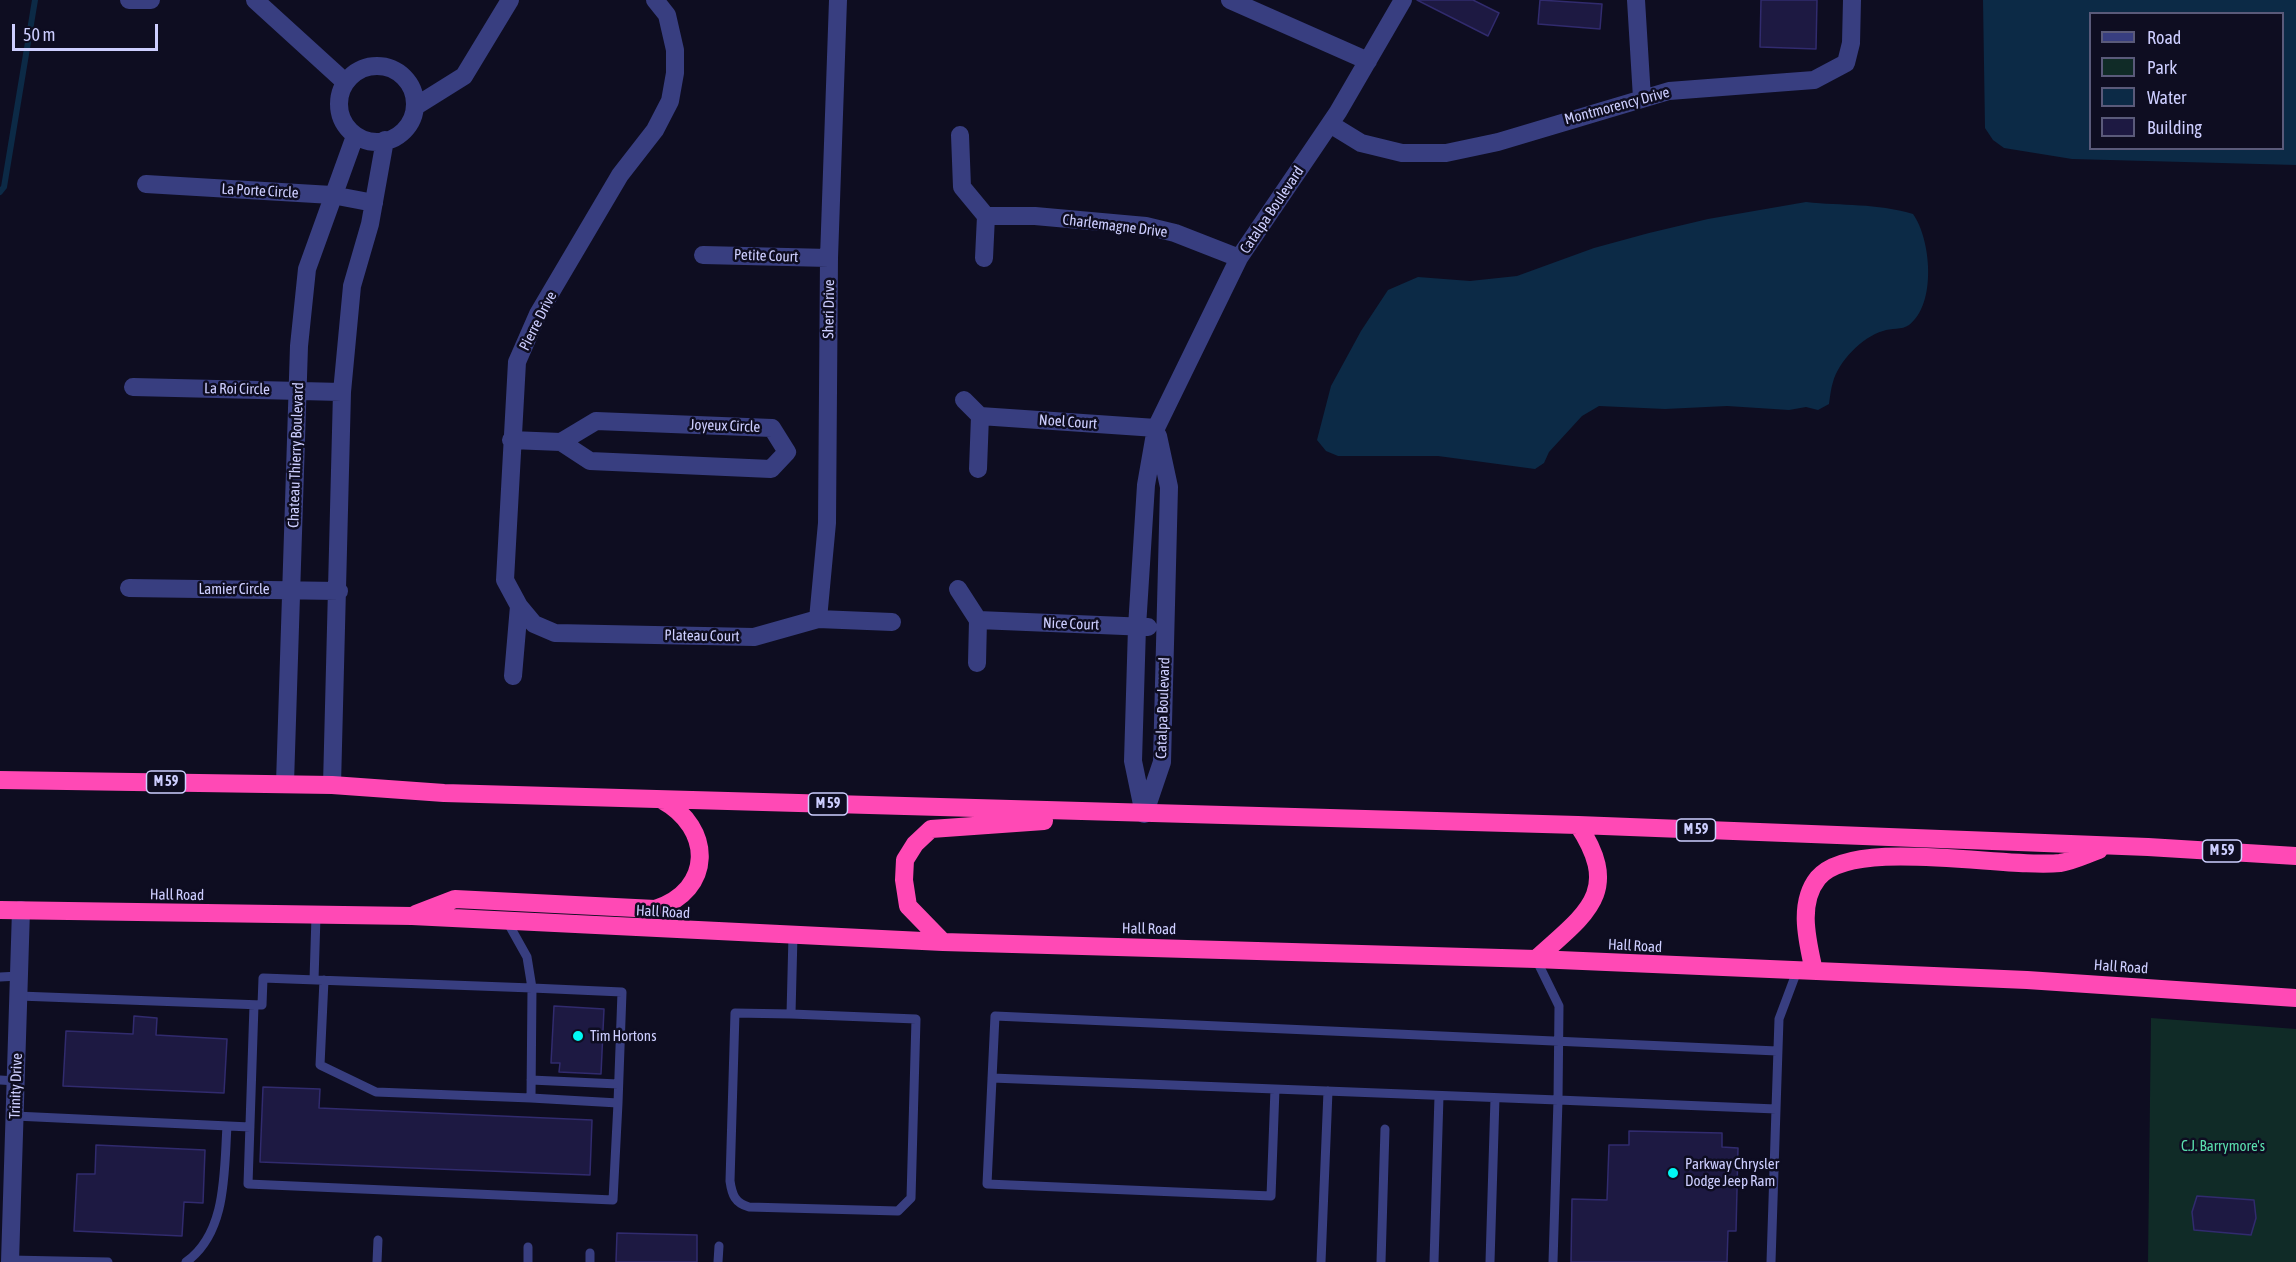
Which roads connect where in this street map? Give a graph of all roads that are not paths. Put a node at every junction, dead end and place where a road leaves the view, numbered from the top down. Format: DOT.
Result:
graph roads {
  1 [pos="129,0"];
  2 [pos="151,0"];
  3 [pos="255,0"];
  4 [pos="510,0"];
  5 [pos="655,0"];
  6 [pos="838,0"];
  7 [pos="1230,0"];
  8 [pos="1403,0"];
  9 [pos="1636,0"];
  10 [pos="1852,0"];
  11 [pos="1368,61"];
  12 [pos="345,82"];
  13 [pos="1642,98"];
  14 [pos="416,106"];
  15 [pos="1330,124"];
  16 [pos="960,135"];
  17 [pos="355,136"];
  18 [pos="385,140"];
  19 [pos="146,184"];
  20 [pos="332,195"];
  21 [pos="374,202"];
  22 [pos="986,216"];
  23 [pos="703,255"];
  24 [pos="829,258"];
  25 [pos="984,258"];
  26 [pos="1239,258"];
  27 [pos="133,387"];
  28 [pos="298,390"];
  29 [pos="342,392"];
  30 [pos="964,400"];
  31 [pos="980,416"];
  32 [pos="1156,428"];
  33 [pos="511,440"];
  34 [pos="561,442"];
  35 [pos="978,469"];
  36 [pos="129,588"];
  37 [pos="292,589"];
  38 [pos="958,589"];
  39 [pos="339,591"];
  40 [pos="519,606"];
  41 [pos="818,619"];
  42 [pos="978,620"];
  43 [pos="892,622"];
  44 [pos="1137,627"];
  45 [pos="1165,628"];
  46 [pos="977,663"];
  47 [pos="513,676"];
  48 [pos="0,780"];
  49 [pos="285,783"];
  50 [pos="332,784"];
  51 [pos="661,799"];
  52 [pos="1144,814"];
  53 [pos="1578,825"];
  54 [pos="2112,846"];
  55 [pos="2296,856"];
  56 [pos="0,910"];
  57 [pos="21,910"];
  58 [pos="315,916"];
  59 [pos="412,916"];
  60 [pos="508,923"];
  61 [pos="793,935"];
  62 [pos="943,942"];
  63 [pos="1536,959"];
  64 [pos="1806,971"];
  65 [pos="19,976"];
  66 [pos="0,977"];
  67 [pos="319,980"];
  68 [pos="532,988"];
  69 [pos="19,996"];
  70 [pos="2296,998"];
  71 [pos="254,1005"];
  72 [pos="791,1014"];
  73 [pos="1559,1041"];
  74 [pos="1777,1051"];
  75 [pos="992,1078"];
  76 [pos="531,1080"];
  77 [pos="8,1081"];
  78 [pos="618,1084"];
  79 [pos="1275,1089"];
  80 [pos="1328,1092"];
  81 [pos="1439,1096"];
  82 [pos="531,1098"];
  83 [pos="1495,1098"];
  84 [pos="1557,1100"];
  85 [pos="618,1103"];
  86 [pos="1776,1109"];
  87 [pos="15,1116"];
  88 [pos="227,1126"];
  89 [pos="250,1127"];
  90 [pos="1385,1129"];
  91 [pos="7,1135"];
  92 [pos="378,1240"];
  93 [pos="719,1246"];
  94 [pos="528,1247"];
  95 [pos="10,1261"];
  96 [pos="108,1262"];
  97 [pos="186,1262"];
  98 [pos="376,1262"];
  99 [pos="528,1262"];
  100 [pos="718,1262"];
  101 [pos="1321,1262"];
  102 [pos="1381,1262"];
  103 [pos="1434,1262"];
  104 [pos="1490,1262"];
  105 [pos="1553,1262"];
  106 [pos="1772,1262"];
  1 -- 2 [label="street"];
  3 -- 12 [label="street"];
  4 -- 14 [label="street"];
  5 -- 33 [label="street, Pierre Drive"];
  6 -- 24 [label="street, Sheri Drive"];
  7 -- 11 [label="street"];
  8 -- 11 [label="street, Catalpa Boulevard"];
  9 -- 13 [label="street"];
  10 -- 13 [label="street, Montmorency Drive"];
  11 -- 15 [label="street, Catalpa Boulevard"];
  12 -- 14 [label="street"];
  12 -- 17 [label="street"];
  13 -- 15 [label="street, Montmorency Drive"];
  14 -- 18 [label="street"];
  15 -- 26 [label="street, Catalpa Boulevard"];
  16 -- 22 [label="street"];
  17 -- 18 [label="street"];
  17 -- 20 [label="street, Chateau Thierry Boulevard"];
  18 -- 21 [label="street"];
  19 -- 20 [label="street, La Porte Circle"];
  20 -- 21 [label="street, La Porte Circle"];
  20 -- 28 [label="street, Chateau Thierry Boulevard"];
  21 -- 29 [label="street"];
  22 -- 25 [label="street"];
  22 -- 26 [label="street, Charlemagne Drive"];
  23 -- 24 [label="street, Petite Court"];
  24 -- 41 [label="street, Sheri Drive"];
  26 -- 32 [label="street, Catalpa Boulevard"];
  27 -- 28 [label="street, La Roi Circle"];
  28 -- 29 [label="street, La Roi Circle"];
  28 -- 37 [label="street, Chateau Thierry Boulevard"];
  29 -- 39 [label="street"];
  30 -- 31 [label="street"];
  31 -- 32 [label="street, Noel Court"];
  31 -- 35 [label="street"];
  32 -- 44 [label="street, Catalpa Boulevard"];
  32 -- 45 [label="street, Catalpa Boulevard"];
  33 -- 34 [label="street, Joyeux Circle"];
  33 -- 40 [label="street, Pierre Drive"];
  34 -- 34 [label="street, Joyeux Circle"];
  36 -- 37 [label="street, Lamier Circle"];
  37 -- 39 [label="street, Lamier Circle"];
  37 -- 49 [label="street, Chateau Thierry Boulevard"];
  38 -- 42 [label="street"];
  39 -- 50 [label="street"];
  40 -- 41 [label="street, Plateau Court"];
  40 -- 47 [label="street"];
  41 -- 43 [label="street, Plateau Court"];
  42 -- 44 [label="street, Nice Court"];
  42 -- 46 [label="street"];
  44 -- 45 [label="street, Nice Court"];
  44 -- 52 [label="street, Catalpa Boulevard"];
  45 -- 52 [label="street, Catalpa Boulevard"];
  48 -- 49 [label="highway, M 59"];
  49 -- 50 [label="highway, M 59"];
  50 -- 51 [label="highway, M 59"];
  51 -- 52 [label="highway, M 59"];
  51 -- 59 [label="highway"];
  52 -- 53 [label="highway, M 59"];
  52 -- 62 [label="highway"];
  53 -- 54 [label="highway, M 59"];
  53 -- 63 [label="highway"];
  54 -- 55 [label="highway, M 59"];
  54 -- 64 [label="highway"];
  56 -- 57 [label="highway, Hall Road"];
  57 -- 58 [label="highway, Hall Road"];
  57 -- 65 [label="street, Trinity Drive"];
  58 -- 59 [label="highway, Hall Road"];
  58 -- 67 [label="lane"];
  59 -- 60 [label="highway, Hall Road"];
  60 -- 61 [label="highway, Hall Road"];
  60 -- 68 [label="lane"];
  61 -- 62 [label="highway, Hall Road"];
  61 -- 72 [label="lane"];
  62 -- 63 [label="highway, Hall Road"];
  63 -- 64 [label="highway, Hall Road"];
  63 -- 73 [label="lane"];
  64 -- 70 [label="highway, Hall Road"];
  64 -- 74 [label="lane"];
  65 -- 66 [label="lane"];
  65 -- 69 [label="street, Trinity Drive"];
  67 -- 68 [label="lane"];
  67 -- 71 [label="lane"];
  67 -- 82 [label="lane"];
  68 -- 76 [label="lane"];
  68 -- 78 [label="lane"];
  69 -- 71 [label="lane"];
  69 -- 77 [label="street, Trinity Drive"];
  71 -- 89 [label="lane"];
  72 -- 72 [label="lane"];
  73 -- 74 [label="lane"];
  73 -- 75 [label="lane"];
  73 -- 84 [label="lane"];
  74 -- 86 [label="lane"];
  75 -- 79 [label="lane"];
  75 -- 79 [label="lane"];
  76 -- 78 [label="lane"];
  76 -- 82 [label="lane"];
  77 -- 87 [label="street, Trinity Drive"];
  78 -- 85 [label="lane"];
  79 -- 80 [label="lane"];
  80 -- 81 [label="lane"];
  80 -- 101 [label="lane"];
  81 -- 83 [label="lane"];
  81 -- 103 [label="lane"];
  82 -- 85 [label="lane"];
  83 -- 84 [label="lane"];
  83 -- 104 [label="lane"];
  84 -- 86 [label="lane"];
  84 -- 105 [label="lane"];
  85 -- 89 [label="lane"];
  86 -- 106 [label="lane"];
  87 -- 88 [label="lane"];
  87 -- 91 [label="street, Trinity Drive"];
  88 -- 89 [label="lane"];
  88 -- 97 [label="lane"];
  90 -- 102 [label="lane"];
  91 -- 95 [label="street, Trinity Drive"];
  92 -- 98 [label="lane"];
  93 -- 100 [label="lane"];
  94 -- 99 [label="lane"];
  95 -- 96 [label="lane"];
}
